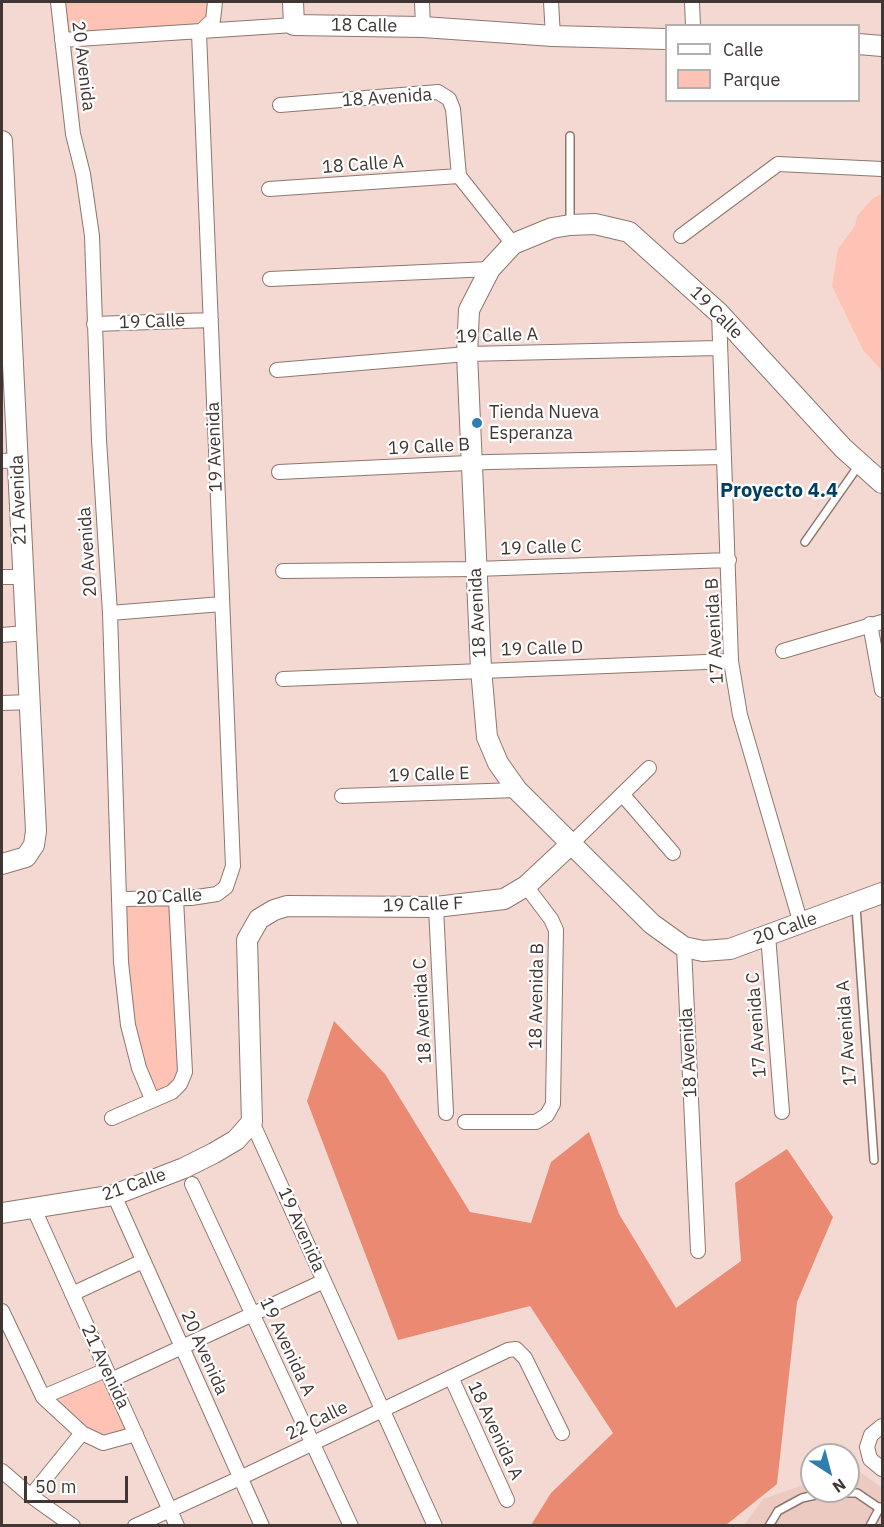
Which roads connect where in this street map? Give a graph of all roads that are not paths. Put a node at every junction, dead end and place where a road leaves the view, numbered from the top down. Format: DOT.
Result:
graph roads {
  1 [pos="58,2"];
  2 [pos="215,2"];
  3 [pos="292,2"];
  4 [pos="422,2"];
  5 [pos="551,2"];
  6 [pos="692,2"];
  7 [pos="693,24"];
  8 [pos="294,26"];
  9 [pos="423,27"];
  10 [pos="199,33"];
  11 [pos="553,36"];
  12 [pos="665,39"];
  13 [pos="62,40"];
  14 [pos="860,45"];
  15 [pos="882,46"];
  16 [pos="280,105"];
  17 [pos="570,136"];
  18 [pos="2,141"];
  19 [pos="882,169"];
  20 [pos="459,177"];
  21 [pos="269,189"];
  22 [pos="3,216"];
  23 [pos="570,225"];
  24 [pos="681,236"];
  25 [pos="513,244"];
  26 [pos="490,268"];
  27 [pos="5,279"];
  28 [pos="270,279"];
  29 [pos="719,313"];
  30 [pos="210,320"];
  31 [pos="94,324"];
  32 [pos="6,336"];
  33 [pos="718,348"];
  34 [pos="466,354"];
  35 [pos="277,370"];
  36 [pos="8,397"];
  37 [pos="724,458"];
  38 [pos="10,460"];
  39 [pos="472,463"];
  40 [pos="860,463"];
  41 [pos="279,472"];
  42 [pos="882,483"];
  43 [pos="806,542"];
  44 [pos="729,560"];
  45 [pos="476,569"];
  46 [pos="283,571"];
  47 [pos="2,577"];
  48 [pos="21,577"];
  49 [pos="222,604"];
  50 [pos="110,613"];
  51 [pos="876,623"];
  52 [pos="26,633"];
  53 [pos="2,635"];
  54 [pos="783,651"];
  55 [pos="731,661"];
  56 [pos="481,669"];
  57 [pos="283,679"];
  58 [pos="882,690"];
  59 [pos="32,702"];
  60 [pos="2,703"];
  61 [pos="649,768"];
  62 [pos="517,790"];
  63 [pos="622,794"];
  64 [pos="342,796"];
  65 [pos="571,844"];
  66 [pos="674,853"];
  67 [pos="2,864"];
  68 [pos="526,886"];
  69 [pos="882,893"];
  70 [pos="218,894"];
  71 [pos="120,899"];
  72 [pos="176,899"];
  73 [pos="856,904"];
  74 [pos="436,907"];
  75 [pos="259,919"];
  76 [pos="801,924"];
  77 [pos="768,935"];
  78 [pos="684,947"];
  79 [pos="153,1099"];
  80 [pos="782,1112"];
  81 [pos="447,1113"];
  82 [pos="112,1118"];
  83 [pos="252,1122"];
  84 [pos="465,1122"];
  85 [pos="874,1160"];
  86 [pos="192,1184"];
  87 [pos="114,1195"];
  88 [pos="34,1209"];
  89 [pos="2,1213"];
  90 [pos="698,1251"];
  91 [pos="143,1262"];
  92 [pos="324,1281"];
  93 [pos="72,1294"];
  94 [pos="2,1311"];
  95 [pos="253,1315"];
  96 [pos="7,1335"];
  97 [pos="183,1348"];
  98 [pos="109,1375"];
  99 [pos="451,1377"];
  100 [pos="42,1397"];
  101 [pos="382,1409"];
  102 [pos="882,1426"];
  103 [pos="82,1433"];
  104 [pos="562,1433"];
  105 [pos="136,1434"];
  106 [pos="313,1444"];
  107 [pos="882,1469"];
  108 [pos="2,1471"];
  109 [pos="240,1478"];
  110 [pos="31,1496"];
  111 [pos="507,1500"];
  112 [pos="881,1507"];
  113 [pos="170,1510"];
  114 [pos="73,1526"];
  115 [pos="135,1526"];
  116 [pos="177,1526"];
  117 [pos="262,1526"];
  118 [pos="351,1526"];
  119 [pos="435,1526"];
  120 [pos="770,1526"];
  121 [pos="870,1526"];
  1 -- 13 [label="street, 20 Avenida"];
  2 -- 10 [label="street"];
  3 -- 8 [label="street"];
  4 -- 9 [label="street"];
  5 -- 11 [label="street"];
  6 -- 7 [label="street"];
  8 -- 9 [label="street, 18 Calle"];
  8 -- 10 [label="street, 18 Calle"];
  9 -- 11 [label="street, 18 Calle"];
  10 -- 13 [label="street, 18 Calle"];
  10 -- 30 [label="street, 19 Avenida"];
  11 -- 12 [label="street, 18 Calle"];
  13 -- 31 [label="street, 20 Avenida"];
  14 -- 15 [label="street"];
  16 -- 20 [label="street, 18 Avenida"];
  17 -- 23 [label="lane"];
  18 -- 22 [label="street, 21 Avenida"];
  19 -- 24 [label="street"];
  20 -- 21 [label="street, 18 Calle A"];
  20 -- 25 [label="street"];
  22 -- 27 [label="street, 21 Avenida"];
  23 -- 25 [label="street, 19 Calle"];
  23 -- 29 [label="street, 19 Calle"];
  25 -- 26 [label="street, 18 Avenida"];
  26 -- 28 [label="street"];
  26 -- 34 [label="street, 18 Avenida"];
  27 -- 32 [label="street, 21 Avenida"];
  29 -- 33 [label="street, 17 Avenida B"];
  29 -- 40 [label="street, 19 Calle"];
  30 -- 31 [label="street, 19 Calle"];
  30 -- 49 [label="street, 19 Avenida"];
  31 -- 50 [label="street, 20 Avenida"];
  32 -- 36 [label="street, 21 Avenida"];
  33 -- 34 [label="street, 19 Calle A"];
  33 -- 37 [label="street, 17 Avenida B"];
  34 -- 35 [label="street, 19 Calle A"];
  34 -- 39 [label="street, 18 Avenida"];
  36 -- 38 [label="street, 21 Avenida"];
  37 -- 39 [label="street, 19 Calle B"];
  37 -- 44 [label="street, 17 Avenida B"];
  38 -- 48 [label="street, 21 Avenida"];
  39 -- 41 [label="street, 19 Calle B"];
  39 -- 45 [label="street, 18 Avenida"];
  40 -- 42 [label="street, 19 Calle"];
  40 -- 43 [label="lane"];
  44 -- 45 [label="street, 19 Calle C"];
  44 -- 55 [label="street, 17 Avenida B"];
  45 -- 46 [label="street, 19 Calle C"];
  45 -- 56 [label="street, 18 Avenida"];
  47 -- 48 [label="street"];
  48 -- 52 [label="street, 21 Avenida"];
  49 -- 50 [label="street"];
  49 -- 70 [label="street, 19 Avenida"];
  50 -- 71 [label="street, 20 Avenida"];
  51 -- 54 [label="street"];
  51 -- 58 [label="street"];
  52 -- 53 [label="street"];
  52 -- 59 [label="street, 21 Avenida"];
  55 -- 56 [label="street, 19 Calle D"];
  55 -- 76 [label="street, 17 Avenida B"];
  56 -- 57 [label="street, 19 Calle D"];
  56 -- 62 [label="street, 18 Avenida"];
  59 -- 60 [label="street"];
  59 -- 67 [label="street, 21 Avenida"];
  61 -- 63 [label="street"];
  62 -- 64 [label="street, 19 Calle E"];
  62 -- 65 [label="street, 18 Avenida"];
  63 -- 65 [label="street"];
  63 -- 66 [label="street"];
  65 -- 68 [label="street, 19 Calle F"];
  65 -- 78 [label="street, 18 Avenida"];
  68 -- 74 [label="street, 19 Calle F"];
  68 -- 84 [label="street, 18 Avenida B"];
  69 -- 73 [label="street, 20 Calle"];
  70 -- 72 [label="street, 20 Calle"];
  71 -- 72 [label="street, 20 Calle"];
  71 -- 79 [label="street, 20 Avenida"];
  72 -- 79 [label="street"];
  73 -- 76 [label="street, 20 Calle"];
  73 -- 85 [label="lane, 17 Avenida A"];
  74 -- 75 [label="street, 19 Calle F"];
  74 -- 81 [label="street, 18 Avenida C"];
  75 -- 83 [label="street, 19 Avenida"];
  76 -- 77 [label="street, 20 Calle"];
  77 -- 78 [label="street, 20 Calle"];
  77 -- 80 [label="street, 17 Avenida C"];
  78 -- 90 [label="street, 18 Avenida"];
  79 -- 82 [label="street"];
  83 -- 87 [label="street, 21 Calle"];
  83 -- 92 [label="street, 19 Avenida"];
  86 -- 95 [label="street, 19 Avenida A"];
  87 -- 88 [label="street, 21 Calle"];
  87 -- 91 [label="street, 20 Avenida"];
  88 -- 89 [label="street, 21 Calle"];
  88 -- 93 [label="street, 21 Avenida"];
  91 -- 93 [label="street"];
  91 -- 97 [label="street, 20 Avenida"];
  92 -- 95 [label="street"];
  92 -- 101 [label="street, 19 Avenida"];
  93 -- 98 [label="street, 21 Avenida"];
  94 -- 96 [label="street"];
  95 -- 97 [label="street"];
  95 -- 106 [label="street, 19 Avenida A"];
  96 -- 100 [label="street"];
  97 -- 98 [label="street"];
  97 -- 109 [label="street, 20 Avenida"];
  98 -- 100 [label="street"];
  98 -- 105 [label="street, 21 Avenida"];
  99 -- 101 [label="street, 22 Calle"];
  99 -- 104 [label="street, 22 Calle"];
  99 -- 111 [label="street, 18 Avenida A"];
  100 -- 103 [label="street"];
  101 -- 106 [label="street, 22 Calle"];
  101 -- 119 [label="street, 19 Avenida"];
  102 -- 107 [label="street"];
  103 -- 105 [label="street"];
  103 -- 110 [label="street"];
  105 -- 113 [label="street, 21 Avenida"];
  106 -- 109 [label="street, 22 Calle"];
  106 -- 118 [label="street, 19 Avenida A"];
  108 -- 110 [label="street"];
  109 -- 113 [label="street, 22 Calle"];
  109 -- 117 [label="street, 20 Avenida"];
  110 -- 114 [label="street"];
  112 -- 120 [label="lane"];
  112 -- 121 [label="lane"];
  113 -- 115 [label="street, 22 Calle"];
  113 -- 116 [label="street, 21 Avenida"];
}
